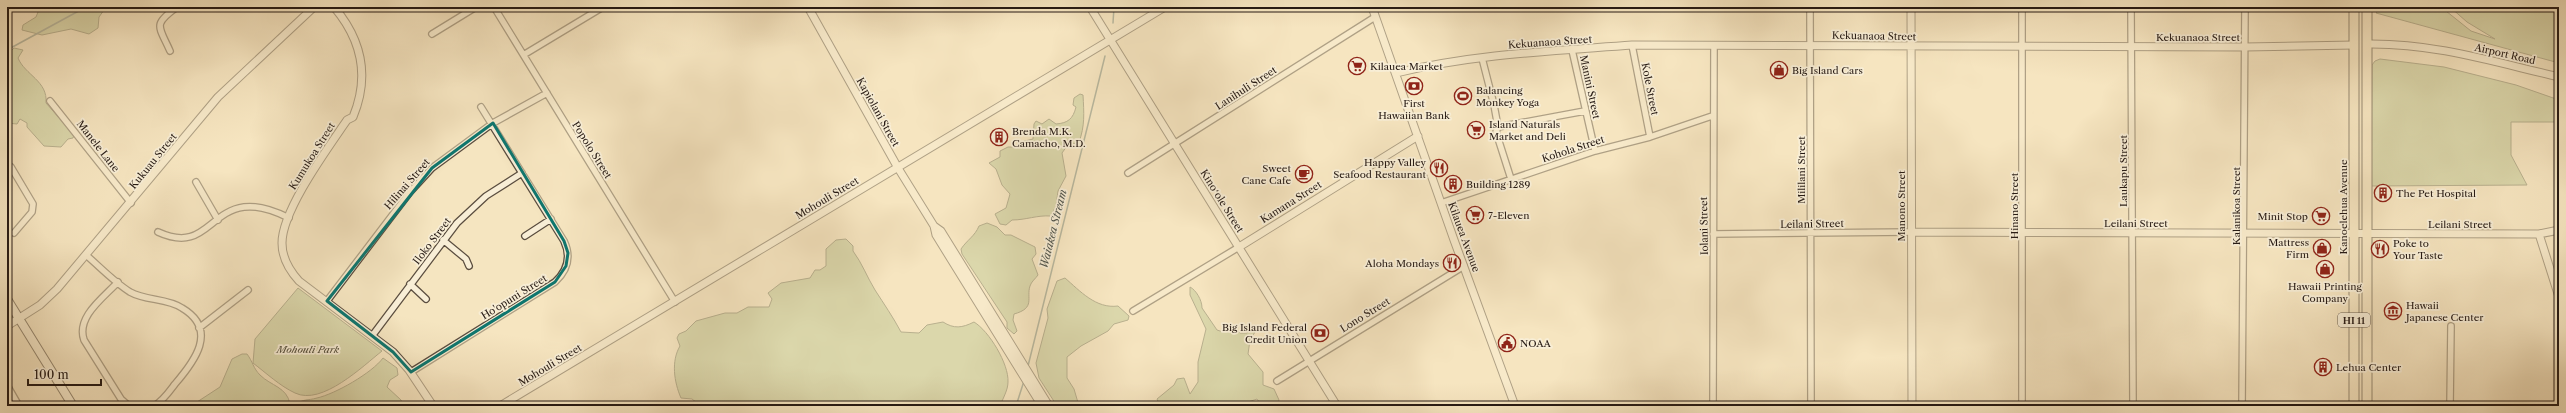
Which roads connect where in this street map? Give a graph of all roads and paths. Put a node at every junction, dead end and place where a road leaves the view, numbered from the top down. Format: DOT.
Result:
graph roads {
  1 [pos="177,7"];
  2 [pos="314,7"];
  3 [pos="334,7"];
  4 [pos="476,7"];
  5 [pos="494,7"];
  6 [pos="603,7"];
  7 [pos="808,7"];
  8 [pos="1090,7"];
  9 [pos="1164,7"];
  10 [pos="1372,7"];
  11 [pos="1810,7"];
  12 [pos="1911,7"];
  13 [pos="2022,7"];
  14 [pos="2132,7"];
  15 [pos="2245,7"];
  16 [pos="2354,7"];
  17 [pos="2367,7"];
  18 [pos="592,10"];
  19 [pos="1375,17"];
  20 [pos="432,34"];
  21 [pos="1110,40"];
  22 [pos="2367,44"];
  23 [pos="1632,45"];
  24 [pos="1714,45"];
  25 [pos="2354,45"];
  26 [pos="1810,46"];
  27 [pos="1912,47"];
  28 [pos="2022,47"];
  29 [pos="2131,47"];
  30 [pos="2245,47"];
  31 [pos="1572,50"];
  32 [pos="170,51"];
  33 [pos="525,54"];
  34 [pos="1482,58"];
  35 [pos="1396,73"];
  36 [pos="2559,77"];
  37 [pos="547,93"];
  38 [pos="50,101"];
  39 [pos="481,107"];
  40 [pos="1585,111"];
  41 [pos="1712,116"];
  42 [pos="493,123"];
  43 [pos="1498,127"];
  44 [pos="1418,136"];
  45 [pos="1650,137"];
  46 [pos="1175,145"];
  47 [pos="1595,151"];
  48 [pos="7,164"];
  49 [pos="898,168"];
  50 [pos="522,173"];
  51 [pos="1128,173"];
  52 [pos="1512,179"];
  53 [pos="196,182"];
  54 [pos="1441,202"];
  55 [pos="131,203"];
  56 [pos="289,218"];
  57 [pos="551,219"];
  58 [pos="218,220"];
  59 [pos="934,226"];
  60 [pos="2559,230"];
  61 [pos="158,232"];
  62 [pos="1911,232"];
  63 [pos="2023,233"];
  64 [pos="2245,233"];
  65 [pos="2354,233"];
  66 [pos="2367,233"];
  67 [pos="14,234"];
  68 [pos="1713,234"];
  69 [pos="1810,234"];
  70 [pos="2132,234"];
  71 [pos="2539,234"];
  72 [pos="525,236"];
  73 [pos="443,240"];
  74 [pos="1239,247"];
  75 [pos="86,255"];
  76 [pos="469,266"];
  77 [pos="1464,266"];
  78 [pos="118,282"];
  79 [pos="410,284"];
  80 [pos="248,290"];
  81 [pos="2559,297"];
  82 [pos="7,299"];
  83 [pos="426,299"];
  84 [pos="327,301"];
  85 [pos="674,302"];
  86 [pos="1134,311"];
  87 [pos="20,319"];
  88 [pos="7,326"];
  89 [pos="2451,326"];
  90 [pos="199,328"];
  91 [pos="372,336"];
  92 [pos="1309,361"];
  93 [pos="411,372"];
  94 [pos="1277,381"];
  95 [pos="7,385"];
  96 [pos="19,406"];
  97 [pos="73,406"];
  98 [pos="129,406"];
  99 [pos="154,406"];
  100 [pos="433,406"];
  101 [pos="500,406"];
  102 [pos="1042,406"];
  103 [pos="1050,406"];
  104 [pos="1337,406"];
  105 [pos="1515,406"];
  106 [pos="1713,406"];
  107 [pos="1811,406"];
  108 [pos="1912,406"];
  109 [pos="2022,406"];
  110 [pos="2133,406"];
  111 [pos="2242,406"];
  112 [pos="2354,406"];
  113 [pos="2367,406"];
  114 [pos="2450,406"];
  1 -- 32 [label="street"];
  2 -- 55 [label="street, Kukuau Street"];
  3 -- 56 [label="street, Kumukoa Street"];
  4 -- 20 [label="street"];
  5 -- 33 [label="street, Popolo Street"];
  6 -- 18 [label="street"];
  7 -- 49 [label="street, Kapiolani Street"];
  8 -- 21 [label="street, Kinoʻole Street"];
  9 -- 21 [label="street, Mohouli Street"];
  10 -- 19 [label="street, Kilauea Avenue"];
  11 -- 26 [label="street, Mililani Street"];
  12 -- 27 [label="street, Manono Street"];
  13 -- 28 [label="street, Hinano Street"];
  14 -- 29 [label="street, Laukapu Street"];
  15 -- 30 [label="street, Kalanikoa Street"];
  16 -- 25 [label="highway, Kanoelehua Avenue / HI 11"];
  17 -- 22 [label="highway, HI 11"];
  18 -- 33 [label="street"];
  19 -- 35 [label="street, Kilauea Avenue"];
  19 -- 46 [label="street, Lanihuli Street"];
  21 -- 46 [label="street, Kinoʻole Street"];
  21 -- 49 [label="street, Mohouli Street"];
  22 -- 25 [label="highway"];
  22 -- 36 [label="street, Airport Road"];
  22 -- 66 [label="highway, HI 11"];
  23 -- 24 [label="street, Kekuanaoa Street"];
  23 -- 31 [label="street, Kekuanaoa Street"];
  23 -- 45 [label="street, Kole Street"];
  24 -- 26 [label="street, Kekuanaoa Street"];
  24 -- 41 [label="street, Iolani Street"];
  25 -- 30 [label="street, Kekuanaoa Street"];
  25 -- 65 [label="highway, Kanoelehua Avenue / HI 11"];
  26 -- 27 [label="street, Kekuanaoa Street"];
  26 -- 69 [label="street, Mililani Street"];
  27 -- 28 [label="street, Kekuanaoa Street"];
  27 -- 62 [label="street, Manono Street"];
  28 -- 29 [label="street, Kekuanaoa Street"];
  28 -- 63 [label="street, Hinano Street"];
  29 -- 30 [label="street, Kekuanaoa Street"];
  29 -- 70 [label="street, Laukapu Street"];
  30 -- 64 [label="street, Kalanikoa Street"];
  31 -- 34 [label="street, Kekuanaoa Street"];
  31 -- 40 [label="street, Manini Street"];
  33 -- 37 [label="street, Popolo Street"];
  34 -- 35 [label="street, Kekuanaoa Street"];
  34 -- 43 [label="street"];
  35 -- 44 [label="street, Kilauea Avenue"];
  37 -- 42 [label="street, Hilinai Street"];
  37 -- 85 [label="street, Popolo Street"];
  38 -- 55 [label="street, Manele Lane"];
  39 -- 42 [label="street, Ho'opuni Street"];
  40 -- 43 [label="street"];
  40 -- 47 [label="street, Manini Street"];
  41 -- 45 [label="street, Kohola Street"];
  41 -- 68 [label="street, Iolani Street"];
  42 -- 50 [label="street, Ho'opuni Street"];
  42 -- 84 [label="street, Hilinai Street"];
  43 -- 52 [label="street"];
  44 -- 54 [label="street, Kilauea Avenue"];
  44 -- 74 [label="street, Kamana Street"];
  45 -- 47 [label="street, Kohola Street"];
  46 -- 51 [label="street, Lanihuli Street"];
  46 -- 74 [label="street, Kinoʻole Street"];
  47 -- 52 [label="street, Kohola Street"];
  48 -- 67 [label="street"];
  49 -- 59 [label="street, Kapiolani Street"];
  49 -- 85 [label="street, Mohouli Street"];
  50 -- 57 [label="street, Ho'opuni Street"];
  50 -- 73 [label="street, Iloko Street"];
  52 -- 54 [label="street, Kohola Street"];
  53 -- 58 [label="street"];
  54 -- 77 [label="street, Kilauea Avenue"];
  55 -- 75 [label="street, Kukuau Street"];
  56 -- 58 [label="street"];
  56 -- 84 [label="street, Kumukoa Street"];
  57 -- 72 [label="street"];
  57 -- 93 [label="street, Ho'opuni Street"];
  58 -- 61 [label="street"];
  59 -- 102 [label="street, Kapiolani Street"];
  59 -- 103 [label="street, Kapiolani Street"];
  60 -- 71 [label="street, Leilani Street"];
  62 -- 63 [label="street, Leilani Street"];
  62 -- 69 [label="street, Leilani Street"];
  62 -- 108 [label="street, Manono Street"];
  63 -- 70 [label="street, Leilani Street"];
  63 -- 109 [label="street, Hinano Street"];
  64 -- 65 [label="street, Leilani Street"];
  64 -- 70 [label="street, Leilani Street"];
  64 -- 111 [label="street, Kalanikoa Street"];
  65 -- 66 [label="street, Leilani Street"];
  65 -- 112 [label="highway, Kanoelehua Avenue / HI 11"];
  66 -- 71 [label="street, Leilani Street"];
  66 -- 113 [label="highway, HI 11"];
  68 -- 69 [label="street, Leilani Street"];
  68 -- 106 [label="street, Iolani Street"];
  69 -- 107 [label="street, Mililani Street"];
  70 -- 110 [label="street, Laukapu Street"];
  71 -- 81 [label="street"];
  73 -- 76 [label="street"];
  73 -- 79 [label="street, Iloko Street"];
  74 -- 86 [label="street, Kamana Street"];
  74 -- 92 [label="street, Kinoʻole Street"];
  75 -- 78 [label="street"];
  75 -- 87 [label="street, Kukuau Street"];
  77 -- 92 [label="street, Lono Street"];
  77 -- 105 [label="street, Kilauea Avenue"];
  78 -- 90 [label="street"];
  78 -- 98 [label="street"];
  79 -- 83 [label="street"];
  79 -- 91 [label="street, Iloko Street"];
  80 -- 90 [label="street"];
  82 -- 87 [label="main road"];
  84 -- 91 [label="street, Kumukoa Street"];
  85 -- 101 [label="street, Mohouli Street"];
  87 -- 88 [label="street, Kukuau Street"];
  87 -- 97 [label="main road"];
  89 -- 114 [label="street"];
  90 -- 99 [label="street"];
  91 -- 93 [label="street, Kumukoa Street"];
  92 -- 94 [label="street, Lono Street"];
  92 -- 104 [label="street, Kinoʻole Street"];
  93 -- 100 [label="street, Kumukoa Street"];
  95 -- 96 [label="street"];
}
